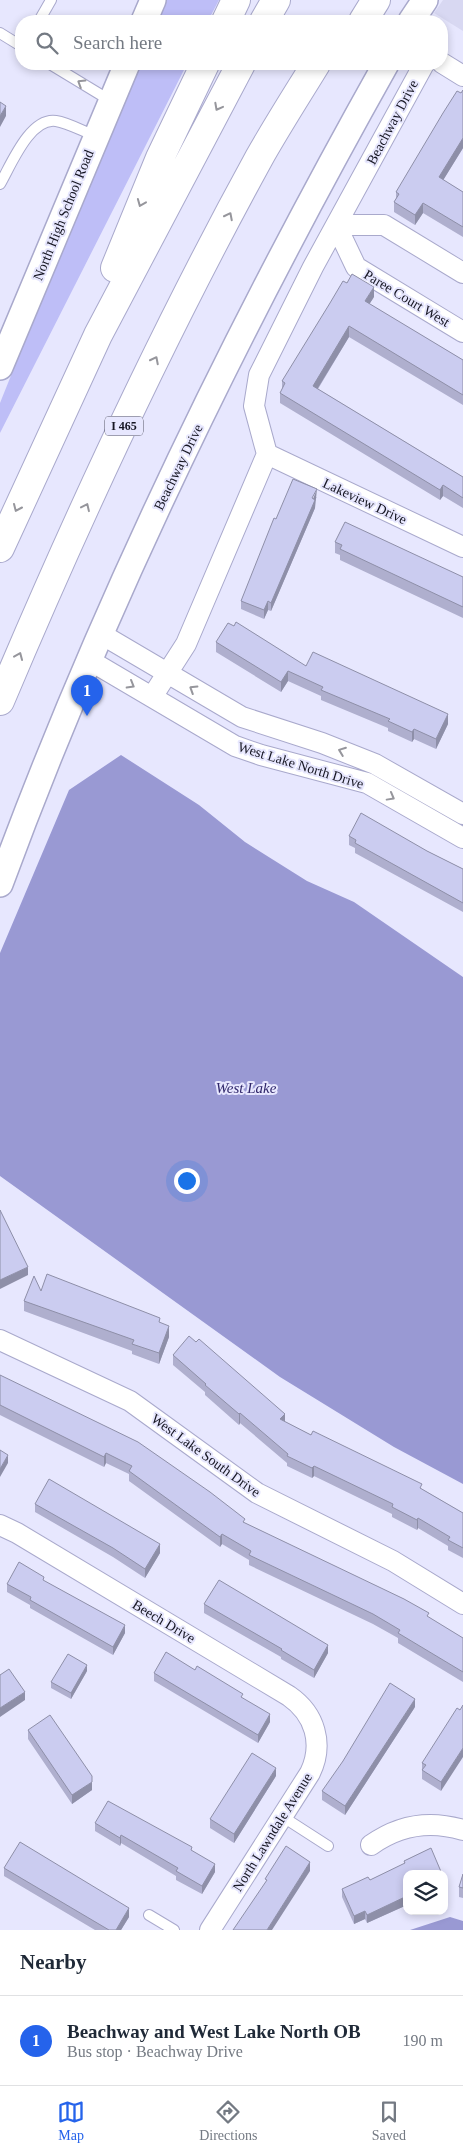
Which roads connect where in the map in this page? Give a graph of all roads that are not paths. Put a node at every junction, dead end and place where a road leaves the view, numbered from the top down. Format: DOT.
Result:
graph roads {
  1 [pos="52,0"];
  2 [pos="153,0"];
  3 [pos="236,0"];
  4 [pos="276,0"];
  5 [pos="355,0"];
  6 [pos="376,0"];
  7 [pos="426,0"];
  8 [pos="43,15"];
  9 [pos="147,15"];
  10 [pos="229,15"];
  11 [pos="267,15"];
  12 [pos="346,15"];
  13 [pos="367,15"];
  14 [pos="415,15"];
  15 [pos="0,33"];
  16 [pos="15,42"];
  17 [pos="448,67"];
  18 [pos="60,70"];
  19 [pos="125,70"];
  20 [pos="202,70"];
  21 [pos="238,70"];
  22 [pos="312,70"];
  23 [pos="326,70"];
  24 [pos="383,70"];
  25 [pos="421,70"];
  26 [pos="463,76"];
  27 [pos="112,102"];
  28 [pos="96,136"];
  29 [pos="260,156"];
  30 [pos="0,184"];
  31 [pos="336,225"];
  32 [pos="463,273"];
  33 [pos="463,332"];
  34 [pos="0,367"];
  35 [pos="267,454"];
  36 [pos="35,469"];
  37 [pos="463,547"];
  38 [pos="0,548"];
  39 [pos="101,634"];
  40 [pos="89,660"];
  41 [pos="167,674"];
  42 [pos="152,697"];
  43 [pos="0,700"];
  44 [pos="463,814"];
  45 [pos="463,838"];
  46 [pos="0,884"];
  47 [pos="0,1340"];
  48 [pos="0,1525"];
  49 [pos="463,1604"];
  50 [pos="315,1729"];
  51 [pos="283,1817"];
  52 [pos="463,1830"];
  53 [pos="370,1845"];
  54 [pos="328,1846"];
  55 [pos="149,1915"];
  56 [pos="174,1930"];
  57 [pos="210,1930"];
  1 -- 8 [label="lane"];
  2 -- 9 [label="street"];
  3 -- 10 [label="highway"];
  4 -- 11 [label="highway"];
  5 -- 12 [label="highway"];
  6 -- 13 [label="highway"];
  7 -- 14 [label="street"];
  15 -- 16 [label="lane"];
  17 -- 26 [label="street"];
  27 -- 18 [label="lane, one-way"];
  19 -- 27 [label="street, North High School Road"];
  20 -- 36 [label="highway, one-way"];
  21 -- 36 [label="highway, one-way"];
  22 -- 29 [label="highway, I 465"];
  23 -- 29 [label="highway"];
  24 -- 39 [label="street, Beachway Drive"];
  25 -- 31 [label="street, Beachway Drive"];
  27 -- 28 [label="street, North High School Road"];
  28 -- 30 [label="lane"];
  28 -- 34 [label="street, North High School Road"];
  43 -- 29 [label="highway, I 465, one-way"];
  31 -- 32 [label="street"];
  31 -- 33 [label="street, Paree Court West"];
  31 -- 35 [label="street, Beachway Drive"];
  35 -- 37 [label="street, Lakeview Drive"];
  35 -- 41 [label="street"];
  36 -- 38 [label="highway, one-way"];
  39 -- 40 [label="street, Beachway Drive"];
  39 -- 41 [label="street, West Lake North Drive"];
  40 -- 42 [label="street, West Lake North Drive, one-way"];
  40 -- 46 [label="street, Beachway Drive"];
  41 -- 42 [label="street"];
  44 -- 41 [label="street, West Lake North Drive, one-way"];
  42 -- 45 [label="street, West Lake North Drive, one-way"];
  47 -- 49 [label="street, West Lake South Drive"];
  48 -- 50 [label="street, Beech Drive"];
  50 -- 51 [label="street, North Lawndale Avenue"];
  51 -- 54 [label="lane"];
  51 -- 57 [label="street, North Lawndale Avenue"];
  52 -- 53 [label="street"];
  55 -- 56 [label="lane"];
}
